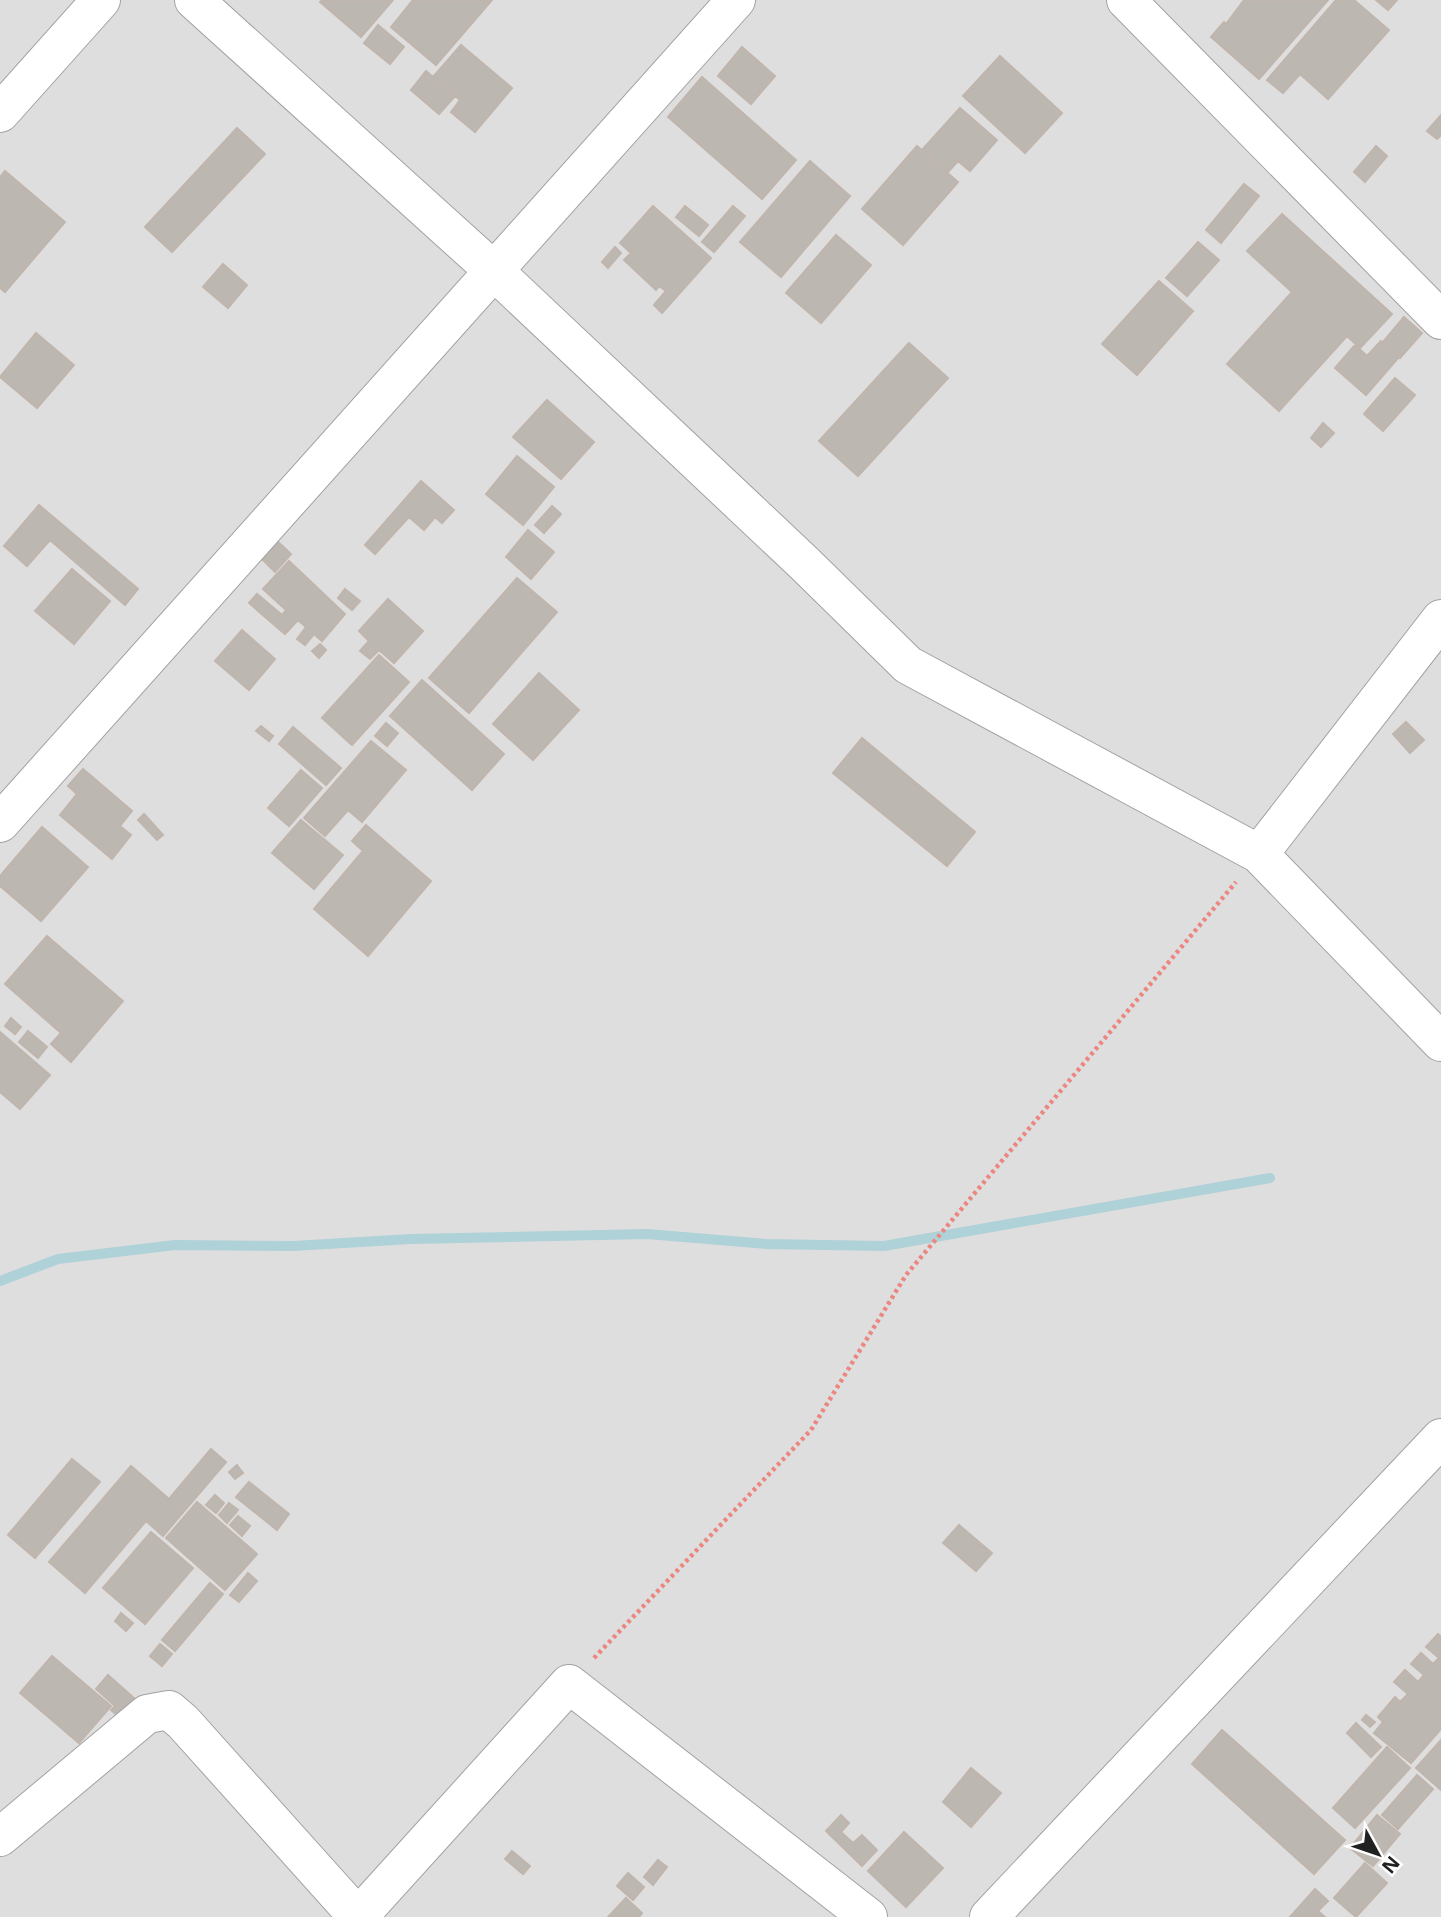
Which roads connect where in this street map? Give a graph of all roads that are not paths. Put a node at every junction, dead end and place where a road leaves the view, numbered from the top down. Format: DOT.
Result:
graph roads {
  1 [pos="101,0"];
  2 [pos="194,0"];
  3 [pos="736,0"];
  4 [pos="1126,0"];
  5 [pos="0,113"];
  6 [pos="494,271"];
  7 [pos="1441,320"];
  8 [pos="1441,619"];
  9 [pos="0,824"];
  10 [pos="1259,854"];
  11 [pos="1441,1042"];
  12 [pos="1441,1438"];
  13 [pos="0,1837"];
  14 [pos="869,1917"];
  15 [pos="989,1917"];
  1 -- 5 [label="street"];
  2 -- 6 [label="street"];
  3 -- 6 [label="street"];
  4 -- 7 [label="street"];
  6 -- 9 [label="street"];
  6 -- 10 [label="street"];
  8 -- 10 [label="street"];
  10 -- 11 [label="street"];
  12 -- 15 [label="street"];
  13 -- 14 [label="street"];
}
